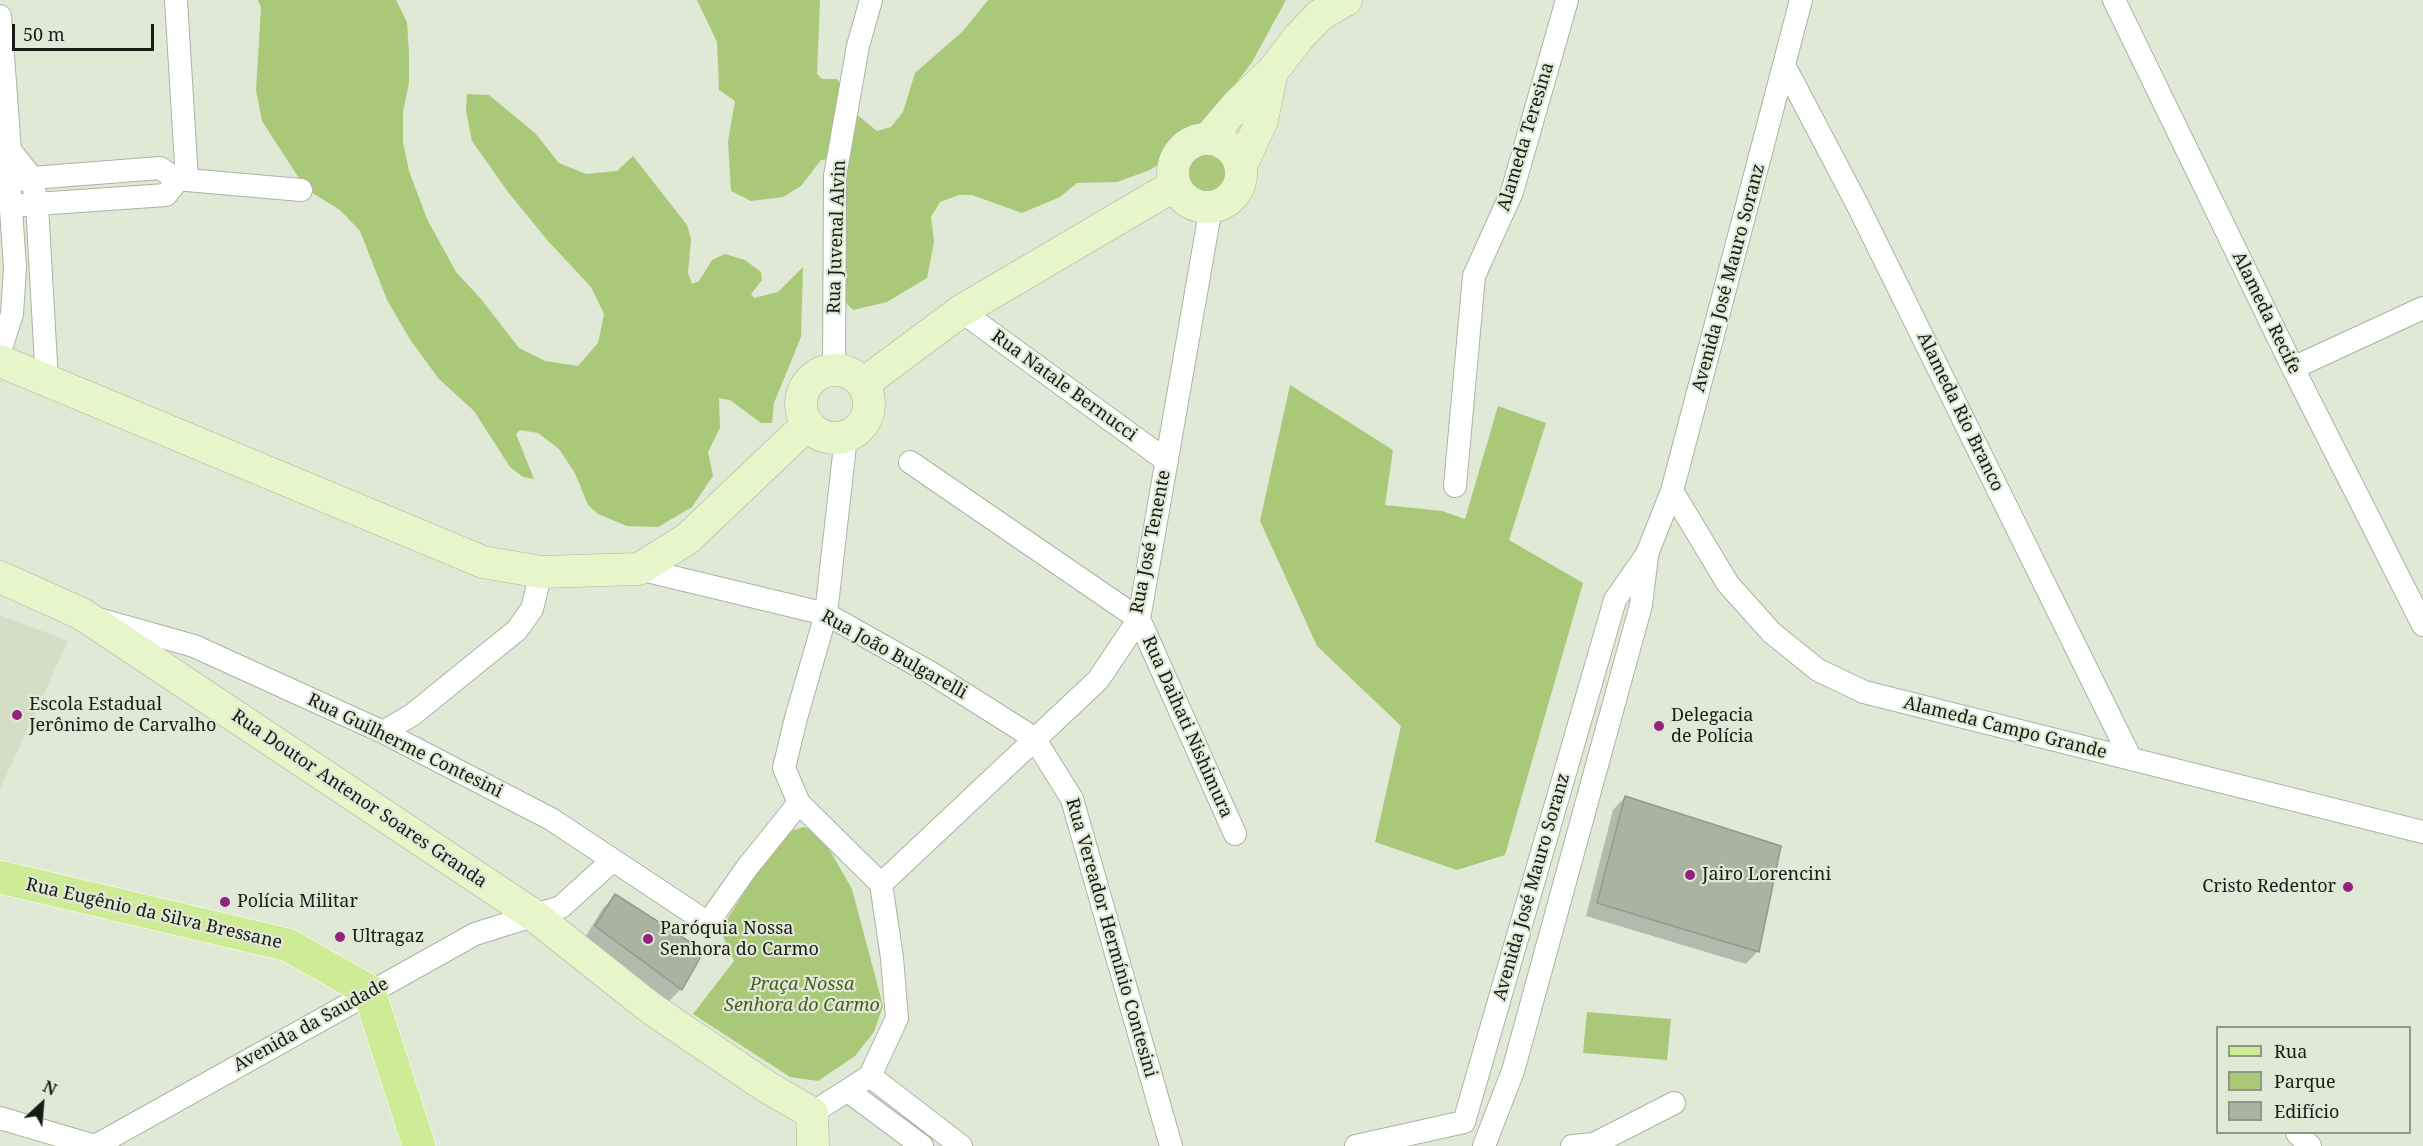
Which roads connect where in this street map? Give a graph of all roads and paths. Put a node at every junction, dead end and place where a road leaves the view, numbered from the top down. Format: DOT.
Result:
graph roads {
  1 [pos="176,0"];
  2 [pos="870,0"];
  3 [pos="1567,0"];
  4 [pos="1802,0"];
  5 [pos="2114,0"];
  6 [pos="1327,5"];
  7 [pos="0,15"];
  8 [pos="1785,67"];
  9 [pos="1272,72"];
  10 [pos="1208,138"];
  11 [pos="1241,166"];
  12 [pos="20,179"];
  13 [pos="182,180"];
  14 [pos="1174,185"];
  15 [pos="301,190"];
  16 [pos="10,204"];
  17 [pos="37,205"];
  18 [pos="1211,207"];
  19 [pos="2423,308"];
  20 [pos="961,311"];
  21 [pos="0,351"];
  22 [pos="0,361"];
  23 [pos="2293,368"];
  24 [pos="834,369"];
  25 [pos="47,381"];
  26 [pos="863,384"];
  27 [pos="808,424"];
  28 [pos="846,437"];
  29 [pos="1167,461"];
  30 [pos="910,462"];
  31 [pos="1455,486"];
  32 [pos="1672,491"];
  33 [pos="1647,554"];
  34 [pos="639,569"];
  35 [pos="541,572"];
  36 [pos="0,577"];
  37 [pos="82,614"];
  38 [pos="826,614"];
  39 [pos="1139,619"];
  40 [pos="2423,625"];
  41 [pos="383,732"];
  42 [pos="1034,738"];
  43 [pos="2131,759"];
  44 [pos="799,803"];
  45 [pos="2423,832"];
  46 [pos="1235,834"];
  47 [pos="613,860"];
  48 [pos="0,877"];
  49 [pos="881,884"];
  50 [pos="532,914"];
  51 [pos="369,991"];
  52 [pos="870,1076"];
  53 [pos="848,1091"];
  54 [pos="1674,1103"];
  55 [pos="812,1113"];
  56 [pos="0,1118"];
  57 [pos="1464,1122"];
  58 [pos="2298,1134"];
  59 [pos="1587,1145"];
  60 [pos="95,1146"];
  61 [pos="419,1146"];
  62 [pos="813,1146"];
  63 [pos="922,1146"];
  64 [pos="961,1146"];
  65 [pos="1171,1146"];
  66 [pos="1356,1146"];
  67 [pos="1479,1146"];
  68 [pos="1484,1146"];
  69 [pos="2310,1146"];
  1 -- 13 [label="street"];
  2 -- 24 [label="street, Rua Juvenal Alvin"];
  3 -- 31 [label="street, Alameda Teresina"];
  4 -- 8 [label="street, Avenida José Mauro Soranz"];
  5 -- 23 [label="street, Alameda Recife"];
  6 -- 9 [label="main road"];
  7 -- 12 [label="street"];
  8 -- 32 [label="street, Avenida José Mauro Soranz"];
  8 -- 43 [label="street, Alameda Rio Branco"];
  9 -- 10 [label="main road"];
  9 -- 11 [label="main road"];
  10 -- 11 [label="main road"];
  10 -- 14 [label="main road"];
  11 -- 18 [label="main road"];
  12 -- 13 [label="street"];
  12 -- 16 [label="street"];
  12 -- 17 [label="street"];
  13 -- 15 [label="street"];
  13 -- 17 [label="street"];
  14 -- 18 [label="main road"];
  14 -- 20 [label="main road"];
  16 -- 17 [label="street"];
  16 -- 21 [label="street"];
  17 -- 25 [label="street"];
  18 -- 29 [label="street, Rua José Tenente"];
  19 -- 23 [label="street"];
  20 -- 26 [label="main road"];
  20 -- 29 [label="street, Rua Natale Bernucci"];
  22 -- 25 [label="main road"];
  23 -- 40 [label="street, Alameda Recife"];
  24 -- 26 [label="main road"];
  24 -- 27 [label="main road"];
  25 -- 35 [label="main road"];
  26 -- 28 [label="main road"];
  27 -- 28 [label="main road"];
  27 -- 34 [label="main road"];
  28 -- 38 [label="street"];
  29 -- 39 [label="street, Rua José Tenente"];
  30 -- 39 [label="street"];
  32 -- 33 [label="street, Avenida José Mauro Soranz"];
  32 -- 43 [label="street, Alameda Campo Grande"];
  33 -- 57 [label="street, Avenida José Mauro Soranz"];
  33 -- 68 [label="street, Avenida José Mauro Soranz"];
  34 -- 35 [label="main road"];
  34 -- 38 [label="street, Rua João Bulgarelli"];
  35 -- 41 [label="street"];
  36 -- 37 [label="main road, Rua Doutor Antenor Soares Granda"];
  37 -- 41 [label="street, Rua Guilherme Contesini"];
  37 -- 50 [label="main road, Rua Doutor Antenor Soares Granda"];
  38 -- 42 [label="street, Rua João Bulgarelli"];
  38 -- 44 [label="street"];
  39 -- 42 [label="street, Rua José Tenente"];
  39 -- 46 [label="street, Rua Daihati Nishimura"];
  41 -- 47 [label="street, Rua Guilherme Contesini"];
  42 -- 49 [label="street, Rua José Tenente"];
  42 -- 65 [label="street, Rua Vereador Hermínio Contesini"];
  43 -- 45 [label="street, Alameda Campo Grande"];
  44 -- 47 [label="street, Rua Guilherme Contesini"];
  44 -- 49 [label="street"];
  47 -- 50 [label="street, Avenida da Saudade"];
  48 -- 51 [label="main road, Rua Eugênio da Silva Bressane"];
  49 -- 52 [label="street"];
  50 -- 51 [label="street, Avenida da Saudade"];
  50 -- 55 [label="main road, Rua Doutor Antenor Soares Granda"];
  51 -- 60 [label="street, Avenida da Saudade"];
  51 -- 61 [label="main road"];
  52 -- 53 [label="street"];
  52 -- 64 [label="street"];
  53 -- 55 [label="street"];
  53 -- 63 [label="street"];
  54 -- 59 [label="street"];
  55 -- 62 [label="main road"];
  56 -- 60 [label="street"];
  57 -- 66 [label="street"];
  57 -- 67 [label="street"];
  58 -- 69 [label="street"];
}
